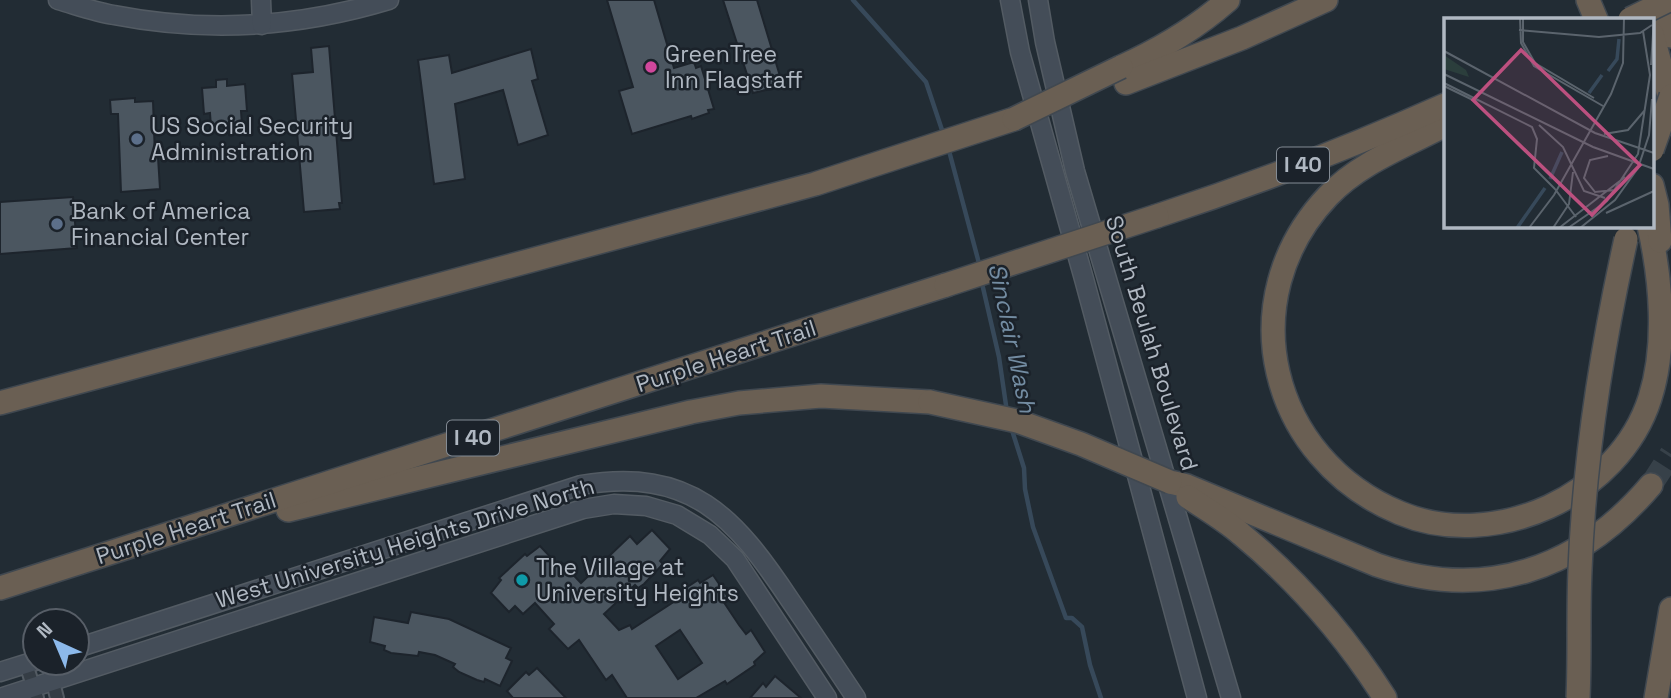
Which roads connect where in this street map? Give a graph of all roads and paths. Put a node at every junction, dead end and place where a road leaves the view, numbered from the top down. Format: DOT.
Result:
graph roads {
  1 [pos="58,0"];
  2 [pos="261,0"];
  3 [pos="389,0"];
  4 [pos="1010,0"];
  5 [pos="1038,0"];
  6 [pos="1228,0"];
  7 [pos="1326,0"];
  8 [pos="1588,0"];
  9 [pos="1601,0"];
  10 [pos="1642,0"];
  11 [pos="1658,0"];
  12 [pos="1668,0"];
  13 [pos="1596,18"];
  14 [pos="1608,18"];
  15 [pos="1632,18"];
  16 [pos="1647,18"];
  17 [pos="262,25"];
  18 [pos="1671,37"];
  19 [pos="1654,41"];
  20 [pos="1124,75"];
  21 [pos="1671,96"];
  22 [pos="1671,103"];
  23 [pos="1444,105"];
  24 [pos="1444,126"];
  25 [pos="1654,144"];
  26 [pos="1654,199"];
  27 [pos="1630,228"];
  28 [pos="1649,228"];
  29 [pos="1671,314"];
  30 [pos="0,403"];
  31 [pos="1170,482"];
  32 [pos="1651,485"];
  33 [pos="98,556"];
  34 [pos="0,588"];
  35 [pos="1671,609"];
  36 [pos="91,643"];
  37 [pos="21,665"];
  38 [pos="0,672"];
  39 [pos="52,681"];
  40 [pos="35,692"];
  41 [pos="0,698"];
  42 [pos="827,698"];
  43 [pos="856,698"];
  44 [pos="1197,698"];
  45 [pos="1231,698"];
  46 [pos="1385,698"];
  47 [pos="1577,698"];
  48 [pos="1656,698"];
  1 -- 17 [label="street"];
  2 -- 17 [label="street"];
  3 -- 17 [label="street"];
  4 -- 44 [label="street, South Beulah Boulevard"];
  5 -- 45 [label="street, South Beulah Boulevard"];
  6 -- 20 [label="highway"];
  7 -- 20 [label="highway"];
  8 -- 13 [label="highway"];
  9 -- 14 [label="highway"];
  10 -- 16 [label="highway"];
  11 -- 18 [label="highway"];
  12 -- 15 [label="highway, bridge"];
  19 -- 22 [label="highway"];
  20 -- 30 [label="highway, bridge"];
  21 -- 25 [label="highway, bridge"];
  23 -- 33 [label="highway, Purple Heart Trail / I 40, bridge"];
  24 -- 28 [label="highway"];
  26 -- 29 [label="highway"];
  27 -- 47 [label="highway, bridge"];
  31 -- 32 [label="highway"];
  31 -- 33 [label="highway, bridge"];
  31 -- 46 [label="highway"];
  33 -- 34 [label="highway, Purple Heart Trail / I 40"];
  35 -- 48 [label="highway"];
  36 -- 43 [label="street, West University Heights Drive North"];
  37 -- 38 [label="street"];
  39 -- 40 [label="street, West University Heights Drive North"];
  39 -- 42 [label="street, West University Heights Drive North"];
  40 -- 41 [label="street, West University Heights Drive North"];
}
